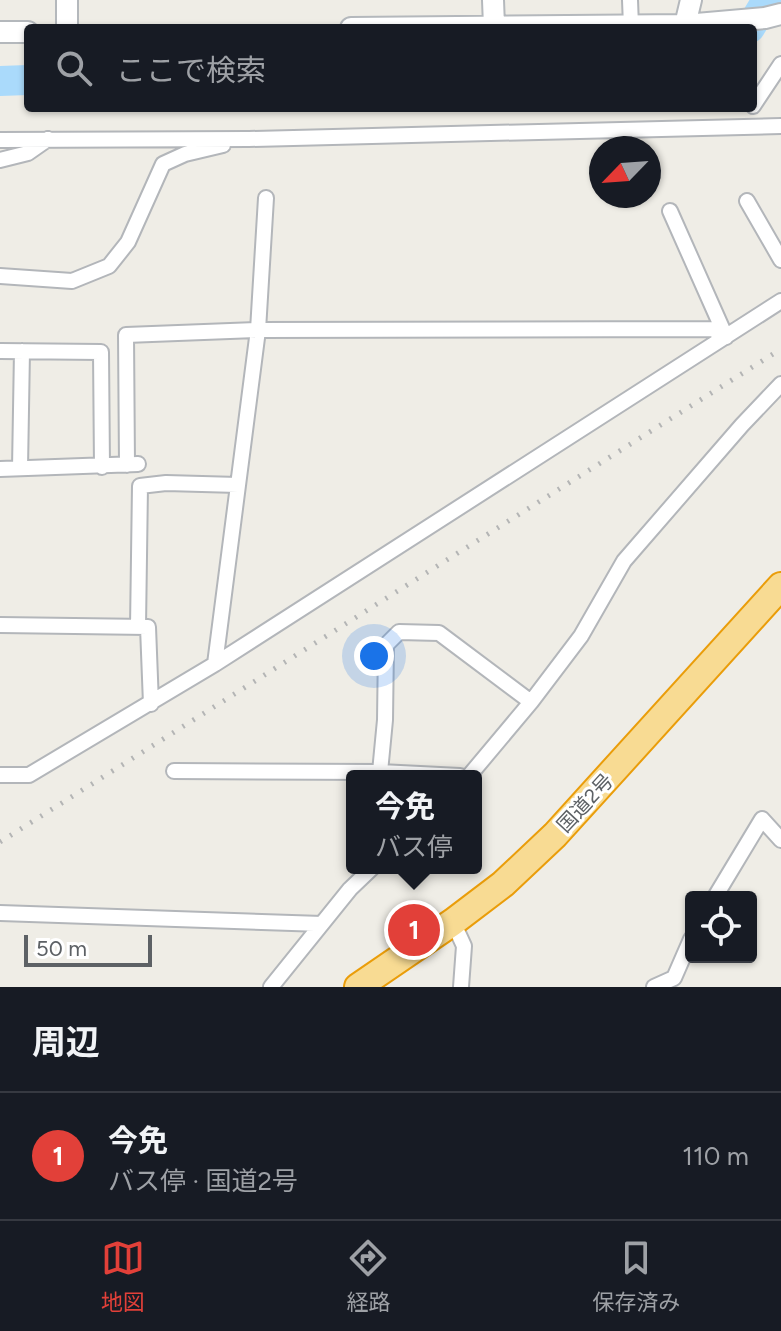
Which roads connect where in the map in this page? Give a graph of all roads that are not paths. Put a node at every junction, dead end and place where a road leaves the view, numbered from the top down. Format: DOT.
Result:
graph roads {
  1 [pos="67,0"];
  2 [pos="493,0"];
  3 [pos="630,0"];
  4 [pos="691,0"];
  5 [pos="781,14"];
  6 [pos="67,24"];
  7 [pos="494,24"];
  8 [pos="631,24"];
  9 [pos="685,24"];
  10 [pos="698,24"];
  11 [pos="0,32"];
  12 [pos="24,32"];
  13 [pos="781,64"];
  14 [pos="757,100"];
  15 [pos="749,112"];
  16 [pos="781,126"];
  17 [pos="739,127"];
  18 [pos="49,139"];
  19 [pos="249,139"];
  20 [pos="0,140"];
  21 [pos="0,160"];
  22 [pos="266,198"];
  23 [pos="747,201"];
  24 [pos="670,211"];
  25 [pos="781,260"];
  26 [pos="0,276"];
  27 [pos="781,301"];
  28 [pos="258,330"];
  29 [pos="726,337"];
  30 [pos="0,351"];
  31 [pos="22,351"];
  32 [pos="781,384"];
  33 [pos="102,467"];
  34 [pos="20,468"];
  35 [pos="0,469"];
  36 [pos="238,485"];
  37 [pos="781,586"];
  38 [pos="0,625"];
  39 [pos="138,627"];
  40 [pos="215,664"];
  41 [pos="531,702"];
  42 [pos="151,704"];
  43 [pos="380,770"];
  44 [pos="474,770"];
  45 [pos="174,771"];
  46 [pos="346,772"];
  47 [pos="0,775"];
  48 [pos="781,840"];
  49 [pos="366,874"];
  50 [pos="719,891"];
  51 [pos="0,913"];
  52 [pos="453,922"];
  53 [pos="322,924"];
  54 [pos="685,958"];
  55 [pos="677,983"];
  56 [pos="271,987"];
  57 [pos="358,987"];
  58 [pos="461,987"];
  59 [pos="654,987"];
  1 -- 6 [label="street"];
  2 -- 7 [label="street"];
  3 -- 8 [label="street"];
  4 -- 9 [label="street"];
  5 -- 10 [label="street"];
  11 -- 12 [label="street"];
  13 -- 14 [label="street"];
  15 -- 17 [label="street"];
  16 -- 17 [label="street"];
  17 -- 19 [label="street"];
  18 -- 19 [label="street"];
  18 -- 20 [label="street"];
  18 -- 21 [label="street"];
  19 -- 26 [label="street"];
  22 -- 28 [label="street"];
  23 -- 25 [label="street"];
  24 -- 29 [label="street"];
  27 -- 29 [label="street"];
  28 -- 29 [label="street"];
  28 -- 33 [label="street"];
  28 -- 36 [label="street"];
  29 -- 40 [label="street"];
  30 -- 31 [label="street"];
  31 -- 33 [label="street"];
  31 -- 34 [label="street"];
  32 -- 41 [label="street"];
  33 -- 34 [label="street"];
  34 -- 35 [label="street"];
  36 -- 39 [label="street"];
  36 -- 40 [label="street"];
  37 -- 52 [label="highway, 国道2号"];
  38 -- 39 [label="street"];
  39 -- 42 [label="street"];
  40 -- 42 [label="street"];
  41 -- 43 [label="street"];
  41 -- 44 [label="street"];
  42 -- 47 [label="street"];
  45 -- 46 [label="street"];
  48 -- 50 [label="street"];
  49 -- 53 [label="street"];
  51 -- 53 [label="street"];
  52 -- 57 [label="highway, 国道2号"];
  52 -- 58 [label="street"];
  53 -- 56 [label="street"];
  54 -- 55 [label="street"];
  55 -- 59 [label="street"];
}
